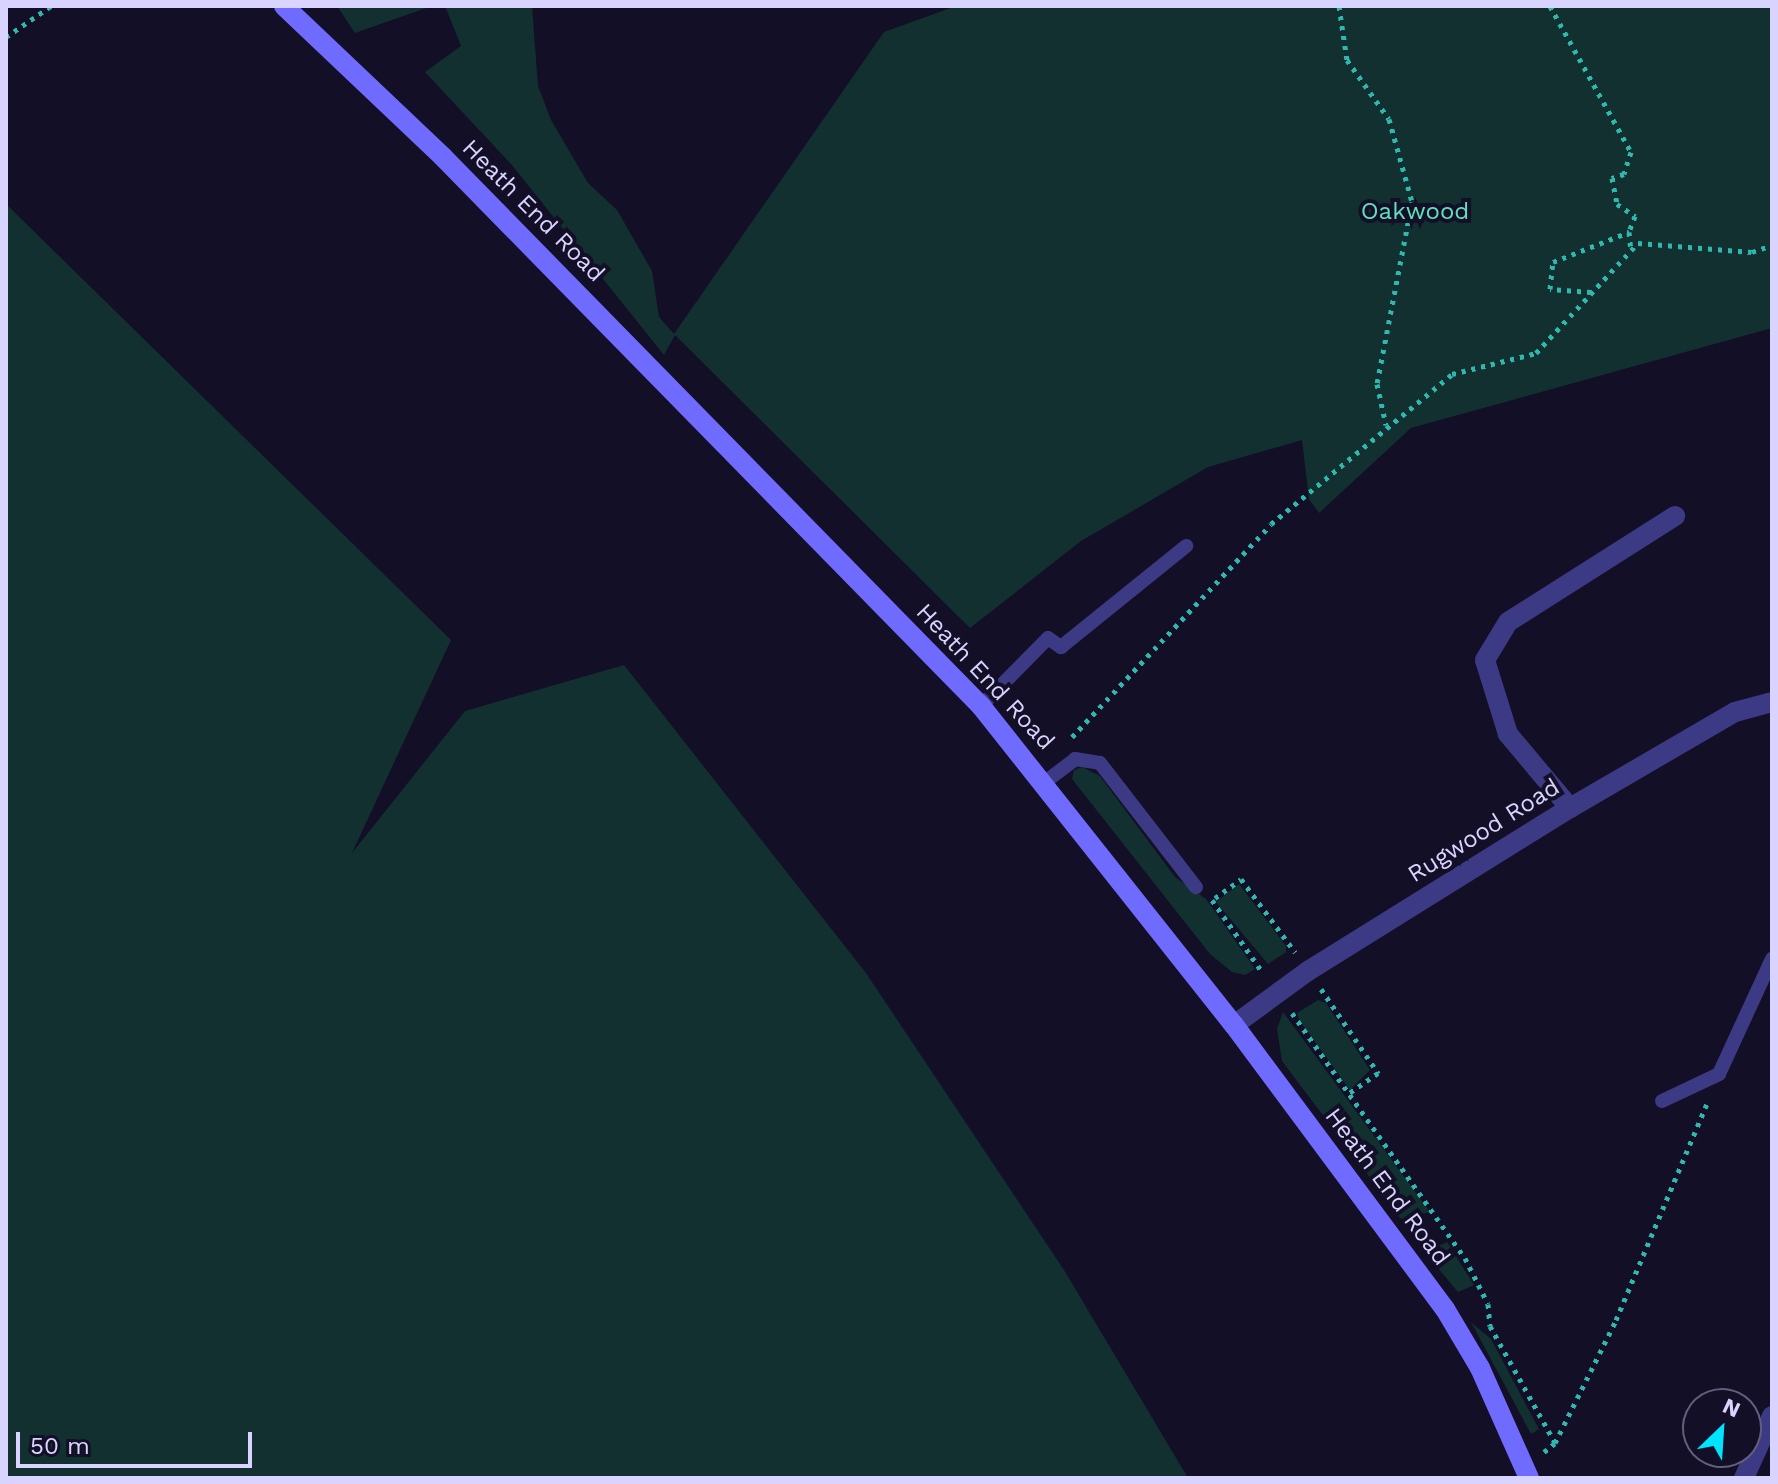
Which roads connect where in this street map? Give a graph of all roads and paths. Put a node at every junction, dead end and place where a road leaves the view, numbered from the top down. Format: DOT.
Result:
graph roads {
  1 [pos="51,6"];
  2 [pos="284,6"];
  3 [pos="1339,6"];
  4 [pos="1550,6"];
  5 [pos="6,37"];
  6 [pos="1629,232"];
  7 [pos="1772,245"];
  8 [pos="1631,250"];
  9 [pos="1592,292"];
  10 [pos="1386,425"];
  11 [pos="1675,516"];
  12 [pos="1186,546"];
  13 [pos="1772,702"];
  14 [pos="981,706"];
  15 [pos="1065,742"];
  16 [pos="1045,782"];
  17 [pos="1570,808"];
  18 [pos="1196,887"];
  19 [pos="1212,900"];
  20 [pos="1772,959"];
  21 [pos="1278,993"];
  22 [pos="1234,1025"];
  23 [pos="1719,1074"];
  24 [pos="1662,1101"];
  25 [pos="1772,1417"];
  26 [pos="1529,1478"];
  27 [pos="1744,1478"];
  1 -- 5 [label="path"];
  2 -- 14 [label="street, Heath End Road"];
  3 -- 10 [label="path"];
  4 -- 6 [label="path"];
  6 -- 8 [label="path"];
  6 -- 9 [label="path"];
  7 -- 8 [label="path"];
  8 -- 9 [label="path"];
  9 -- 10 [label="path"];
  10 -- 15 [label="path"];
  11 -- 17 [label="street"];
  12 -- 14 [label="lane"];
  13 -- 17 [label="street, Rugwood Road"];
  14 -- 16 [label="street, Heath End Road"];
  16 -- 18 [label="lane"];
  16 -- 22 [label="street, Heath End Road"];
  17 -- 21 [label="street, Rugwood Road"];
  19 -- 21 [label="path"];
  20 -- 23 [label="lane"];
  21 -- 22 [label="street, Rugwood Road"];
  21 -- 23 [label="path"];
  22 -- 26 [label="street, Heath End Road"];
  23 -- 24 [label="lane"];
  25 -- 27 [label="street"];
}
